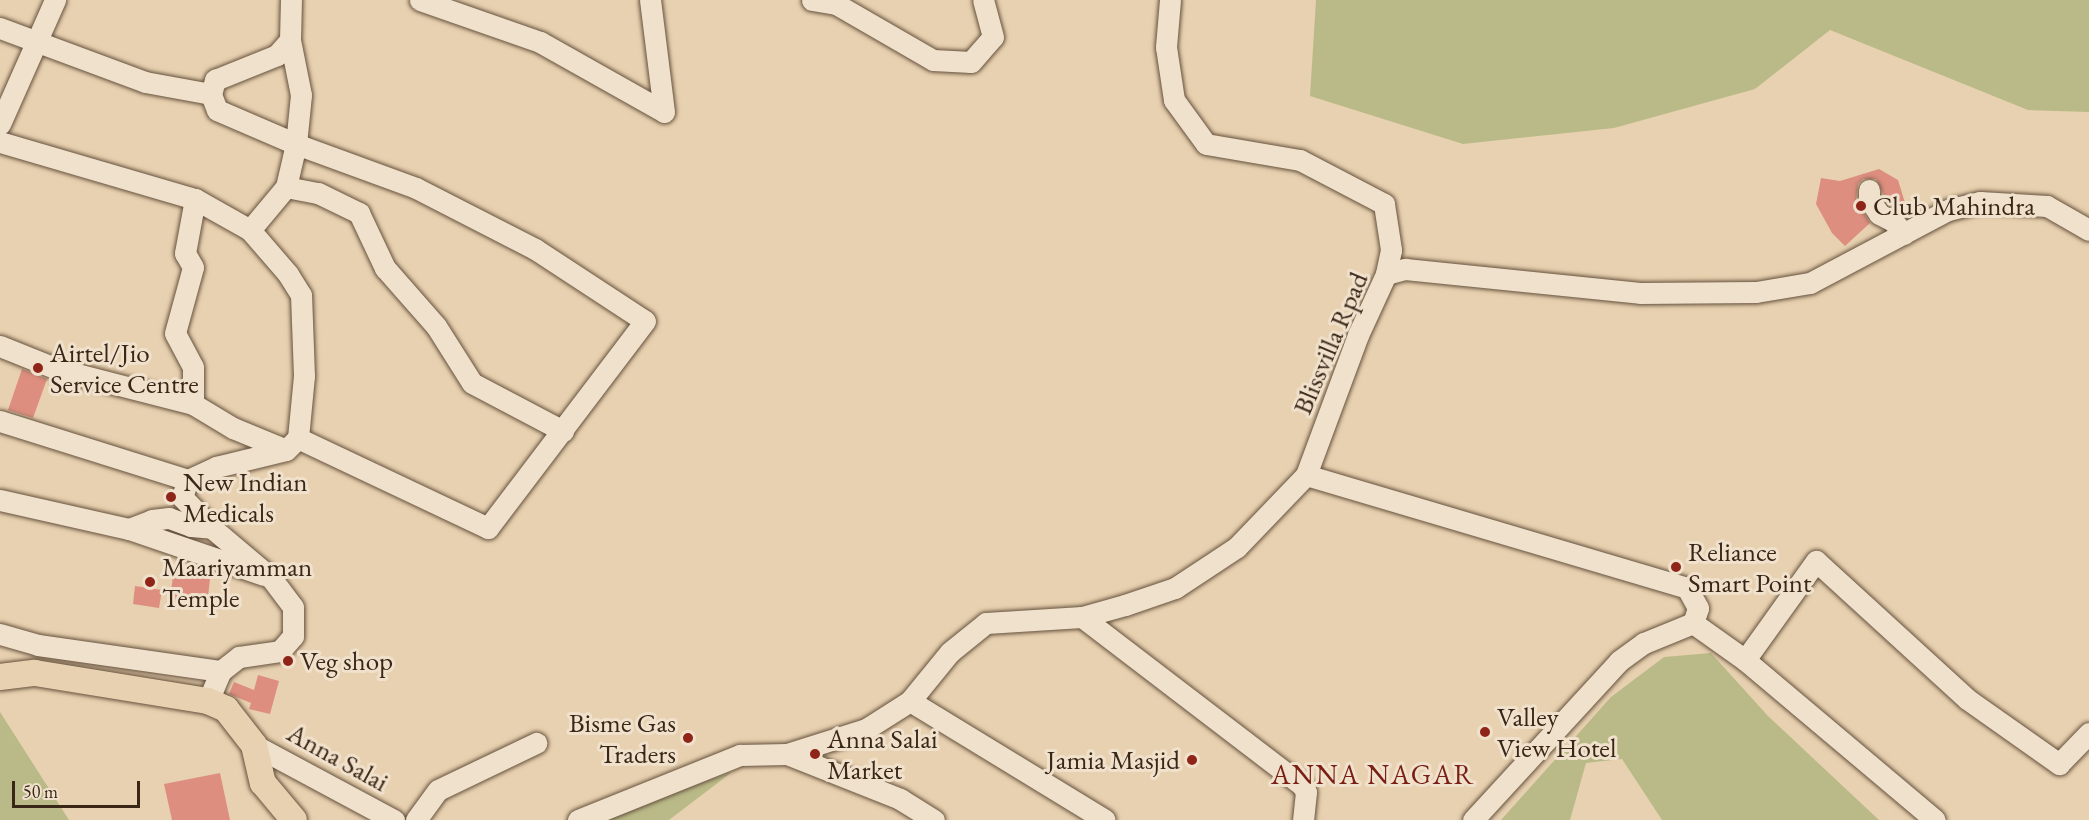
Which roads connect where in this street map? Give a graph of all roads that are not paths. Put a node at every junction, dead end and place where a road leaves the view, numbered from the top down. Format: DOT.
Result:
graph roads {
  1 [pos="55,0"];
  2 [pos="291,0"];
  3 [pos="420,0"];
  4 [pos="650,0"];
  5 [pos="813,0"];
  6 [pos="983,0"];
  7 [pos="1170,0"];
  8 [pos="0,28"];
  9 [pos="290,40"];
  10 [pos="38,44"];
  11 [pos="211,94"];
  12 [pos="0,124"];
  13 [pos="0,142"];
  14 [pos="296,144"];
  15 [pos="286,187"];
  16 [pos="1869,190"];
  17 [pos="195,199"];
  18 [pos="250,230"];
  19 [pos="2089,230"];
  20 [pos="1904,234"];
  21 [pos="1386,274"];
  22 [pos="0,346"];
  23 [pos="194,404"];
  24 [pos="0,420"];
  25 [pos="563,431"];
  26 [pos="292,444"];
  27 [pos="1306,475"];
  28 [pos="188,480"];
  29 [pos="0,500"];
  30 [pos="212,528"];
  31 [pos="129,529"];
  32 [pos="270,577"];
  33 [pos="1082,617"];
  34 [pos="1693,623"];
  35 [pos="0,634"];
  36 [pos="1745,660"];
  37 [pos="221,671"];
  38 [pos="0,676"];
  39 [pos="208,701"];
  40 [pos="910,701"];
  41 [pos="2089,734"];
  42 [pos="536,743"];
  43 [pos="254,745"];
  44 [pos="787,754"];
  45 [pos="294,820"];
  46 [pos="394,820"];
  47 [pos="416,820"];
  48 [pos="578,820"];
  49 [pos="931,820"];
  50 [pos="1106,820"];
  51 [pos="1304,820"];
  52 [pos="1473,820"];
  53 [pos="1935,820"];
  1 -- 10 [label="street"];
  2 -- 9 [label="street"];
  3 -- 4 [label="street"];
  5 -- 6 [label="street"];
  7 -- 21 [label="street"];
  8 -- 10 [label="street"];
  9 -- 11 [label="street"];
  9 -- 14 [label="street"];
  10 -- 11 [label="street"];
  10 -- 12 [label="street"];
  11 -- 14 [label="street"];
  13 -- 17 [label="street"];
  14 -- 15 [label="street"];
  14 -- 25 [label="street"];
  15 -- 18 [label="street"];
  15 -- 25 [label="street"];
  16 -- 20 [label="street"];
  17 -- 18 [label="street"];
  17 -- 23 [label="street"];
  18 -- 26 [label="street"];
  19 -- 20 [label="street, Blissvilla Rpad"];
  20 -- 21 [label="street, Blissvilla Rpad"];
  21 -- 27 [label="street, Blissvilla Rpad"];
  22 -- 23 [label="street"];
  23 -- 26 [label="street"];
  24 -- 28 [label="street"];
  25 -- 26 [label="street"];
  26 -- 28 [label="street"];
  27 -- 33 [label="street, Blissvilla Rpad"];
  27 -- 34 [label="street"];
  28 -- 30 [label="street"];
  29 -- 31 [label="street"];
  30 -- 31 [label="street"];
  30 -- 32 [label="street"];
  31 -- 32 [label="street"];
  32 -- 37 [label="street"];
  33 -- 40 [label="street, Blissvilla Rpad"];
  33 -- 51 [label="street"];
  34 -- 36 [label="street"];
  34 -- 52 [label="street"];
  35 -- 37 [label="street"];
  36 -- 41 [label="street"];
  36 -- 53 [label="street"];
  37 -- 39 [label="street"];
  38 -- 39 [label="main road"];
  39 -- 43 [label="main road"];
  40 -- 44 [label="street, Blissvilla Rpad"];
  40 -- 50 [label="street"];
  42 -- 47 [label="street"];
  43 -- 45 [label="main road"];
  43 -- 46 [label="street, Anna Salai"];
  44 -- 48 [label="street"];
  44 -- 49 [label="street"];
}
